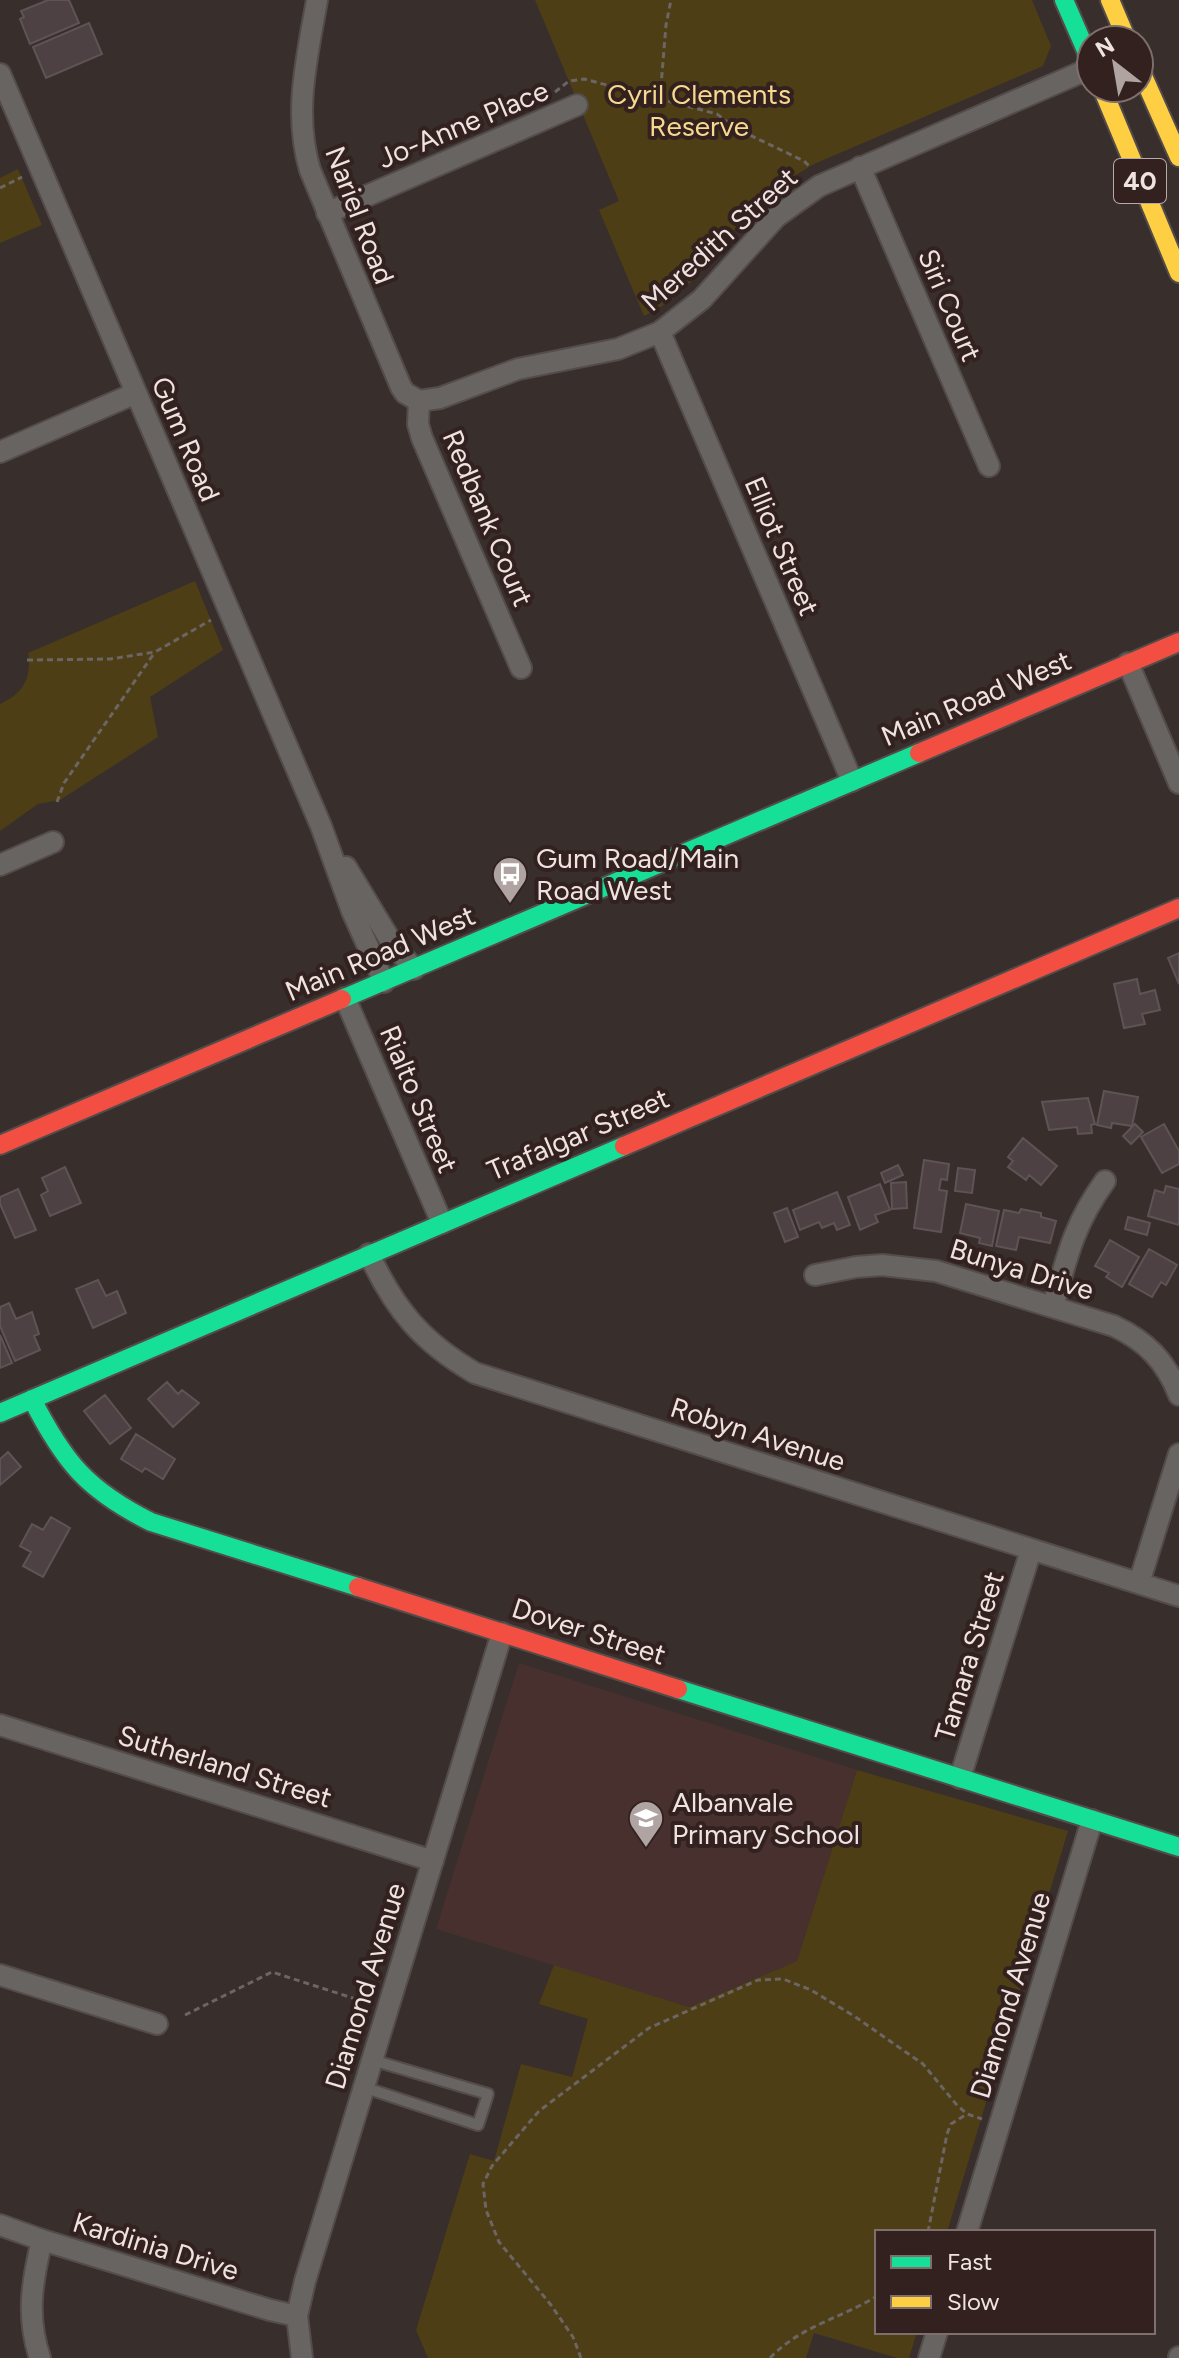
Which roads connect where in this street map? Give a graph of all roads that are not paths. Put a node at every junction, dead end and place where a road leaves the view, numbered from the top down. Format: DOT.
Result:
graph roads {
  1 [pos="317,0"];
  2 [pos="1064,0"];
  3 [pos="1110,0"];
  4 [pos="1120,24"];
  5 [pos="1075,26"];
  6 [pos="1075,72"];
  7 [pos="0,74"];
  8 [pos="1155,103"];
  9 [pos="1109,104"];
  10 [pos="577,105"];
  11 [pos="1179,157"];
  12 [pos="860,167"];
  13 [pos="327,213"];
  14 [pos="1179,273"];
  15 [pos="367,308"];
  16 [pos="660,332"];
  17 [pos="136,393"];
  18 [pos="419,401"];
  19 [pos="0,452"];
  20 [pos="989,466"];
  21 [pos="1179,634"];
  22 [pos="1179,642"];
  23 [pos="1154,652"];
  24 [pos="1128,663"];
  25 [pos="521,668"];
  26 [pos="852,781"];
  27 [pos="1179,783"];
  28 [pos="321,826"];
  29 [pos="53,842"];
  30 [pos="0,865"];
  31 [pos="1179,908"];
  32 [pos="414,969"];
  33 [pos="384,982"];
  34 [pos="345,998"];
  35 [pos="0,1145"];
  36 [pos="1105,1181"];
  37 [pos="442,1223"];
  38 [pos="369,1254"];
  39 [pos="815,1275"];
  40 [pos="1053,1307"];
  41 [pos="1179,1395"];
  42 [pos="32,1399"];
  43 [pos="0,1413"];
  44 [pos="1179,1454"];
  45 [pos="1031,1550"];
  46 [pos="1139,1583"];
  47 [pos="1179,1596"];
  48 [pos="502,1633"];
  49 [pos="0,1725"];
  50 [pos="960,1778"];
  51 [pos="1092,1820"];
  52 [pos="1179,1847"];
  53 [pos="433,1861"];
  54 [pos="0,1975"];
  55 [pos="157,2024"];
  56 [pos="372,2060"];
  57 [pos="363,2087"];
  58 [pos="0,2225"];
  59 [pos="968,2230"];
  60 [pos="42,2240"];
  61 [pos="297,2316"];
  62 [pos="936,2334"];
  63 [pos="40,2358"];
  64 [pos="302,2358"];
  65 [pos="929,2358"];
  1 -- 13 [label="street, Nariel Road"];
  2 -- 5 [label="street"];
  3 -- 4 [label="street"];
  6 -- 12 [label="street, Meredith Street"];
  7 -- 17 [label="street, Gum Road"];
  8 -- 11 [label="street, 40"];
  9 -- 14 [label="street, 40"];
  10 -- 13 [label="street, Jo-Anne Place"];
  12 -- 16 [label="street, Meredith Street"];
  12 -- 20 [label="street, Siri Court"];
  13 -- 15 [label="street, Nariel Road"];
  15 -- 18 [label="street, Redbank Court"];
  16 -- 18 [label="street, Meredith Street"];
  16 -- 26 [label="street, Elliot Street"];
  17 -- 19 [label="street"];
  17 -- 28 [label="street, Gum Road"];
  18 -- 25 [label="street, Redbank Court"];
  21 -- 23 [label="street"];
  22 -- 23 [label="street, Main Road West"];
  23 -- 24 [label="street, Main Road West"];
  24 -- 26 [label="street, Main Road West"];
  24 -- 27 [label="street"];
  26 -- 32 [label="street, Main Road West"];
  28 -- 32 [label="street, Gum Road"];
  28 -- 33 [label="street, Gum Road"];
  29 -- 30 [label="street"];
  31 -- 37 [label="street, Trafalgar Street"];
  32 -- 33 [label="street, Main Road West"];
  33 -- 34 [label="street, Main Road West"];
  34 -- 35 [label="street, Main Road West"];
  34 -- 37 [label="street, Rialto Street"];
  36 -- 40 [label="street"];
  37 -- 38 [label="street, Trafalgar Street"];
  38 -- 42 [label="street, Trafalgar Street"];
  38 -- 45 [label="street, Robyn Avenue"];
  39 -- 40 [label="street, Bunya Drive"];
  40 -- 41 [label="street, Bunya Drive"];
  42 -- 43 [label="street, Trafalgar Street"];
  42 -- 48 [label="street, Dover Street"];
  44 -- 46 [label="street"];
  45 -- 46 [label="street, Robyn Avenue"];
  45 -- 50 [label="street, Tamara Street"];
  46 -- 47 [label="street, Robyn Avenue"];
  48 -- 50 [label="street, Dover Street"];
  48 -- 53 [label="street, Diamond Avenue"];
  49 -- 53 [label="street, Sutherland Street"];
  50 -- 51 [label="street, Dover Street"];
  51 -- 52 [label="street, Dover Street"];
  51 -- 59 [label="street, Diamond Avenue"];
  53 -- 56 [label="street, Diamond Avenue"];
  54 -- 55 [label="street"];
  56 -- 57 [label="street, Diamond Avenue"];
  56 -- 57 [label="lane"];
  57 -- 61 [label="street, Diamond Avenue"];
  58 -- 60 [label="street, Kardinia Drive"];
  60 -- 61 [label="street, Kardinia Drive"];
  60 -- 63 [label="street"];
  61 -- 64 [label="street, Diamond Avenue"];
  62 -- 65 [label="street"];
}
